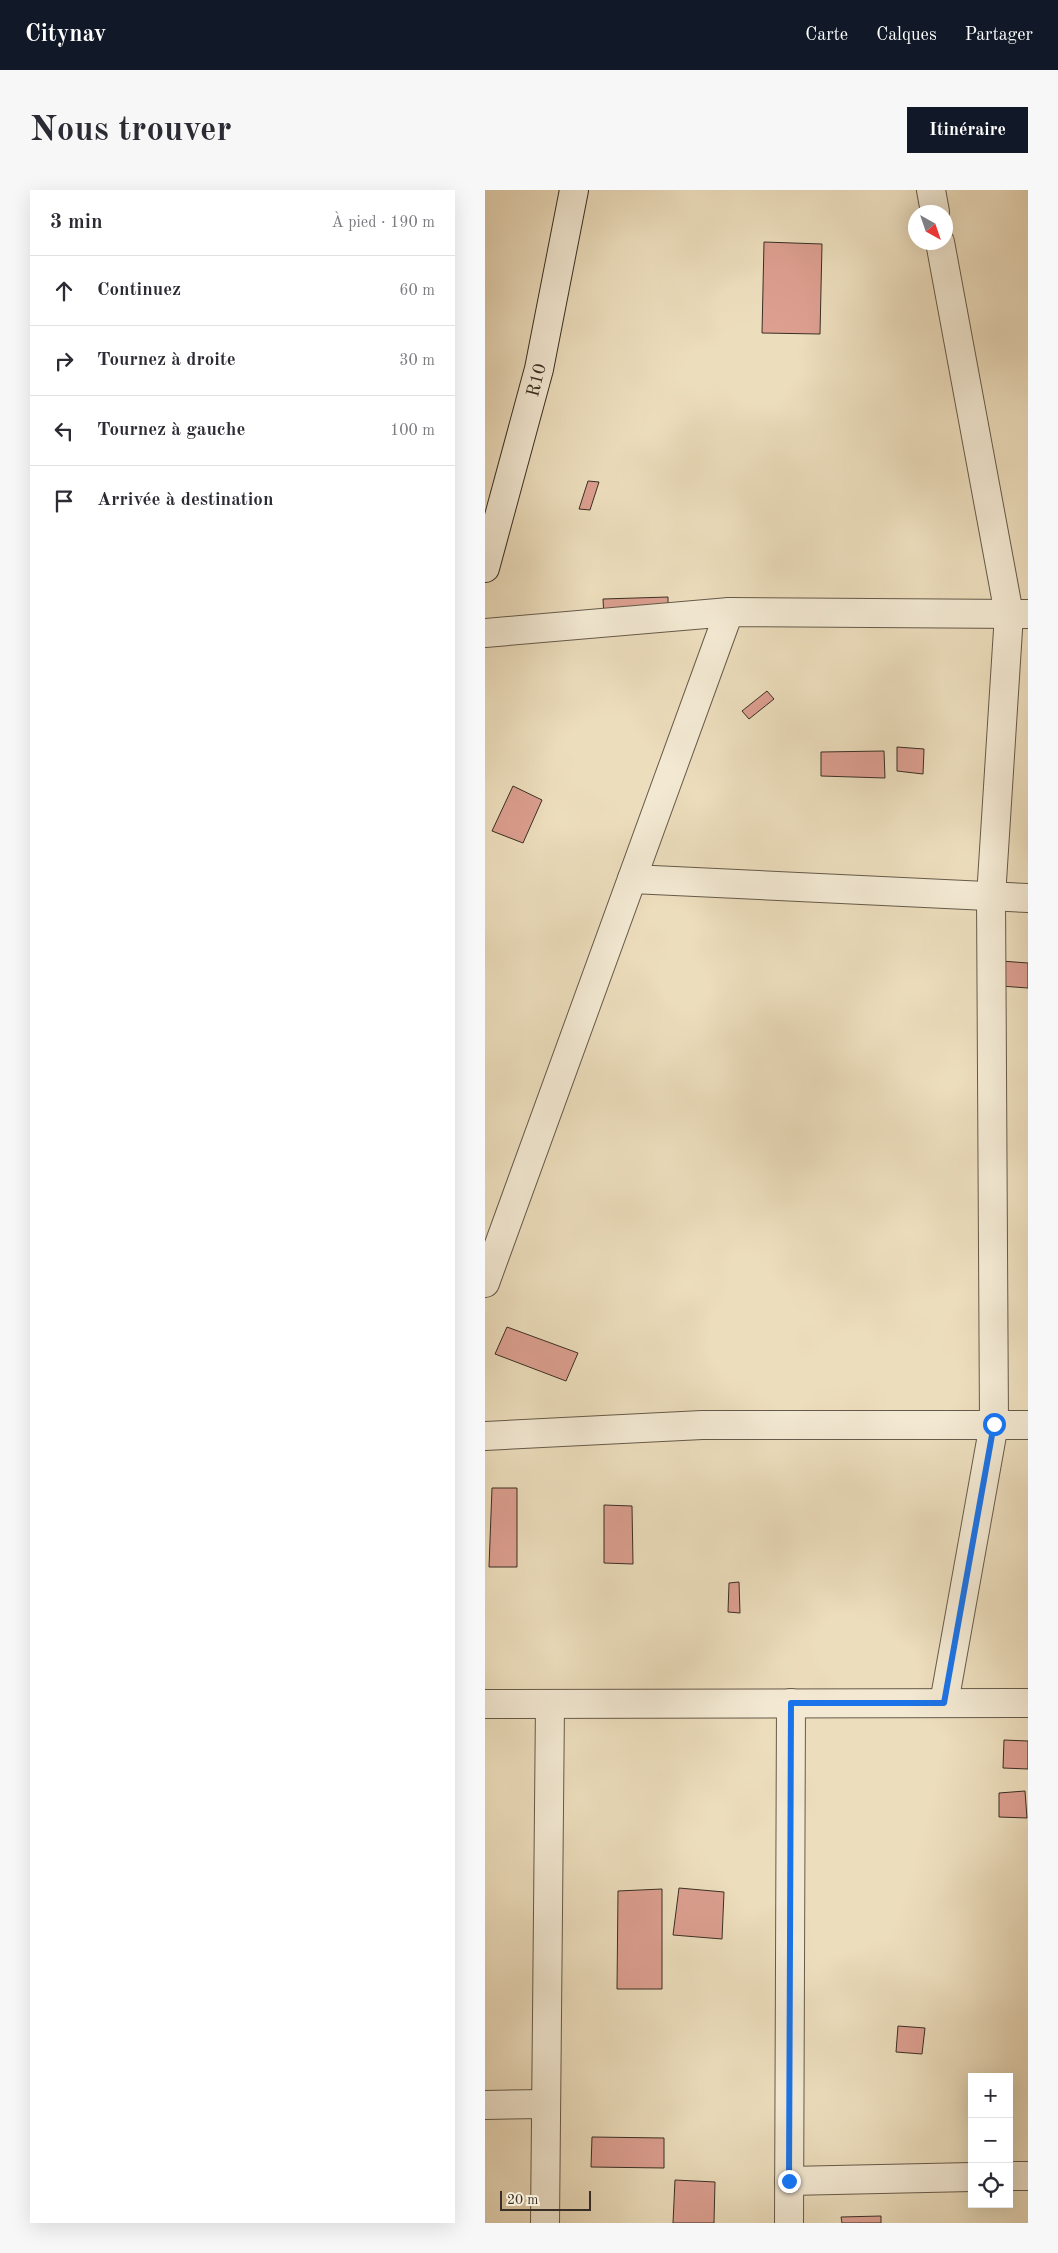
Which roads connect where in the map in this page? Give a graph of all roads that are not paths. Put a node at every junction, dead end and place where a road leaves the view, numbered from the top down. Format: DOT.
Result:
graph roads {
  1 [pos="574,190"];
  2 [pos="931,190"];
  3 [pos="934,205"];
  4 [pos="943,250"];
  5 [pos="485,568"];
  6 [pos="729,612"];
  7 [pos="1018,614"];
  8 [pos="485,633"];
  9 [pos="632,879"];
  10 [pos="991,897"];
  11 [pos="1028,898"];
  12 [pos="485,1283"];
  13 [pos="994,1424"];
  14 [pos="1028,1425"];
  15 [pos="485,1436"];
  16 [pos="791,1703"];
  17 [pos="944,1703"];
  18 [pos="1028,1703"];
  19 [pos="485,1704"];
  20 [pos="550,1704"];
  21 [pos="545,2104"];
  22 [pos="485,2105"];
  23 [pos="1013,2176"];
  24 [pos="1028,2176"];
  25 [pos="968,2177"];
  26 [pos="789,2181"];
  27 [pos="545,2223"];
  28 [pos="789,2223"];
  1 -- 5 [label="street, R10"];
  2 -- 3 [label="street"];
  4 -- 7 [label="street"];
  6 -- 7 [label="street"];
  6 -- 8 [label="street"];
  6 -- 9 [label="street"];
  7 -- 10 [label="street"];
  9 -- 10 [label="street"];
  9 -- 12 [label="street"];
  10 -- 11 [label="street"];
  10 -- 13 [label="street"];
  13 -- 14 [label="street"];
  13 -- 15 [label="street"];
  13 -- 17 [label="street"];
  16 -- 17 [label="street"];
  16 -- 20 [label="street"];
  16 -- 26 [label="street"];
  17 -- 18 [label="street"];
  19 -- 20 [label="street"];
  20 -- 21 [label="street"];
  21 -- 22 [label="street"];
  21 -- 27 [label="street"];
  23 -- 24 [label="street"];
  25 -- 26 [label="street"];
  26 -- 28 [label="street"];
}
